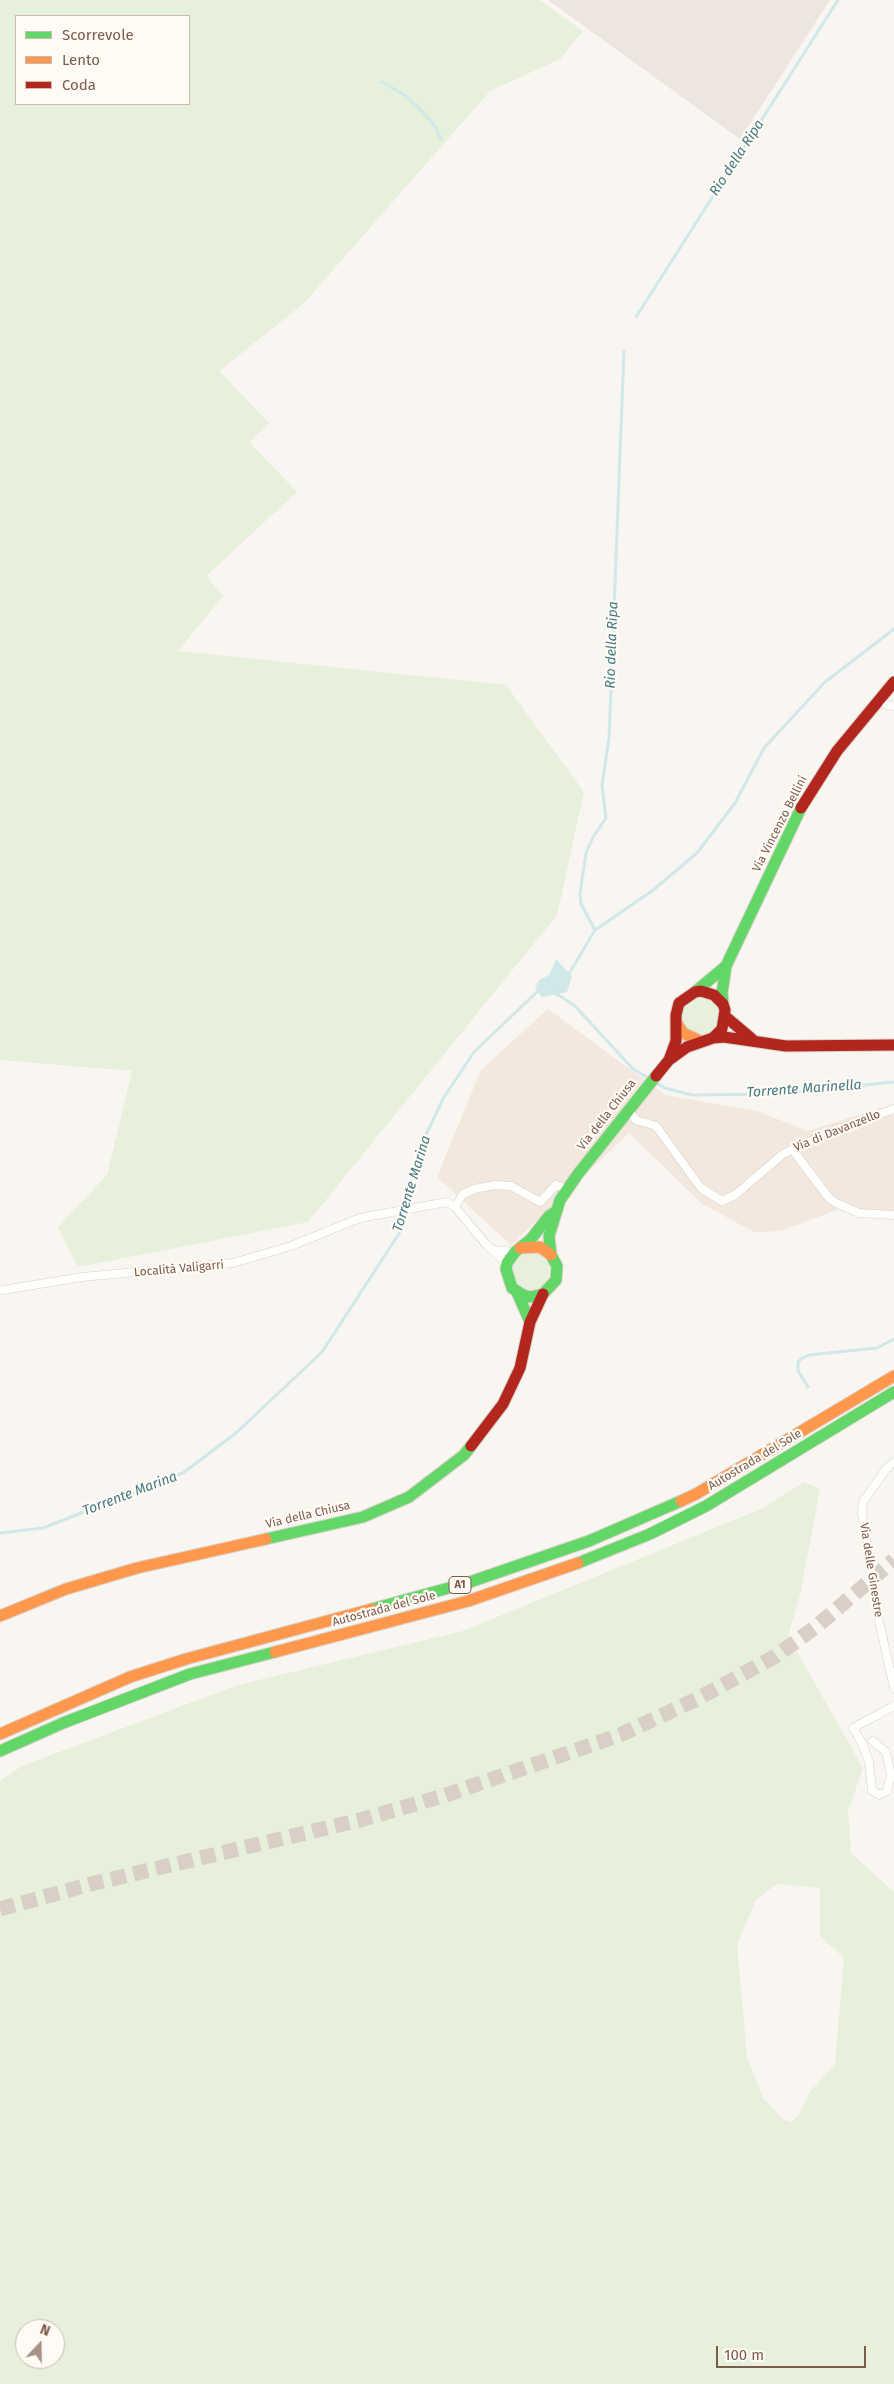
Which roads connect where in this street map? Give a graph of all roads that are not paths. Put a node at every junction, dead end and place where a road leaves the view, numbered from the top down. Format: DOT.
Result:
graph roads {
  1 [pos="894,682"];
  2 [pos="879,698"];
  3 [pos="894,706"];
  4 [pos="726,966"];
  5 [pos="695,992"];
  6 [pos="723,1004"];
  7 [pos="726,1017"];
  8 [pos="676,1022"];
  9 [pos="713,1038"];
  10 [pos="700,1041"];
  11 [pos="756,1041"];
  12 [pos="894,1045"];
  13 [pos="666,1063"];
  14 [pos="894,1109"];
  15 [pos="628,1110"];
  16 [pos="792,1149"];
  17 [pos="567,1189"];
  18 [pos="455,1207"];
  19 [pos="554,1212"];
  20 [pos="894,1215"];
  21 [pos="494,1250"];
  22 [pos="518,1250"];
  23 [pos="551,1254"];
  24 [pos="506,1269"];
  25 [pos="4,1290"];
  26 [pos="517,1292"];
  27 [pos="543,1294"];
  28 [pos="530,1322"];
  29 [pos="894,1376"];
  30 [pos="894,1392"];
  31 [pos="894,1462"];
  32 [pos="0,1616"];
  33 [pos="894,1688"];
  34 [pos="894,1706"];
  35 [pos="1,1734"];
  36 [pos="873,1741"];
  37 [pos="4,1749"];
  1 -- 2 [label="main road, Via Vincenzo Bellini"];
  2 -- 3 [label="street"];
  2 -- 4 [label="main road, Via Vincenzo Bellini"];
  4 -- 5 [label="main road, Via Vincenzo Bellini"];
  4 -- 6 [label="main road, Via Vincenzo Bellini"];
  5 -- 6 [label="main road"];
  5 -- 8 [label="main road, Via della Chiusa"];
  6 -- 7 [label="main road"];
  7 -- 9 [label="main road"];
  7 -- 11 [label="main road"];
  8 -- 10 [label="main road"];
  8 -- 13 [label="main road, Via della Chiusa"];
  9 -- 10 [label="main road, Via della Chiusa"];
  9 -- 11 [label="main road, Via della Chiusa"];
  10 -- 13 [label="main road, Via della Chiusa"];
  11 -- 12 [label="main road, Via della Chiusa"];
  13 -- 15 [label="main road, Via della Chiusa"];
  14 -- 16 [label="street, Via di Davanzello"];
  15 -- 16 [label="street, Via di Davanzello"];
  15 -- 17 [label="main road, Via della Chiusa"];
  16 -- 20 [label="street"];
  17 -- 18 [label="street"];
  17 -- 19 [label="main road, Via della Chiusa"];
  18 -- 21 [label="street"];
  18 -- 25 [label="street, Località Valigarri"];
  19 -- 22 [label="main road, Via della Chiusa"];
  19 -- 23 [label="main road, Via della Chiusa"];
  21 -- 22 [label="street"];
  21 -- 24 [label="street"];
  22 -- 23 [label="main road"];
  22 -- 24 [label="main road, Via della Chiusa"];
  23 -- 27 [label="main road, Via della Chiusa"];
  24 -- 26 [label="main road"];
  26 -- 27 [label="main road"];
  26 -- 28 [label="main road"];
  27 -- 28 [label="main road, Via della Chiusa"];
  28 -- 32 [label="main road, Via della Chiusa"];
  29 -- 35 [label="main road, Autostrada del Sole / A1"];
  30 -- 37 [label="main road, Autostrada del Sole / A1"];
  31 -- 33 [label="street, Via delle Ginestre"];
  34 -- 36 [label="street"];
}
